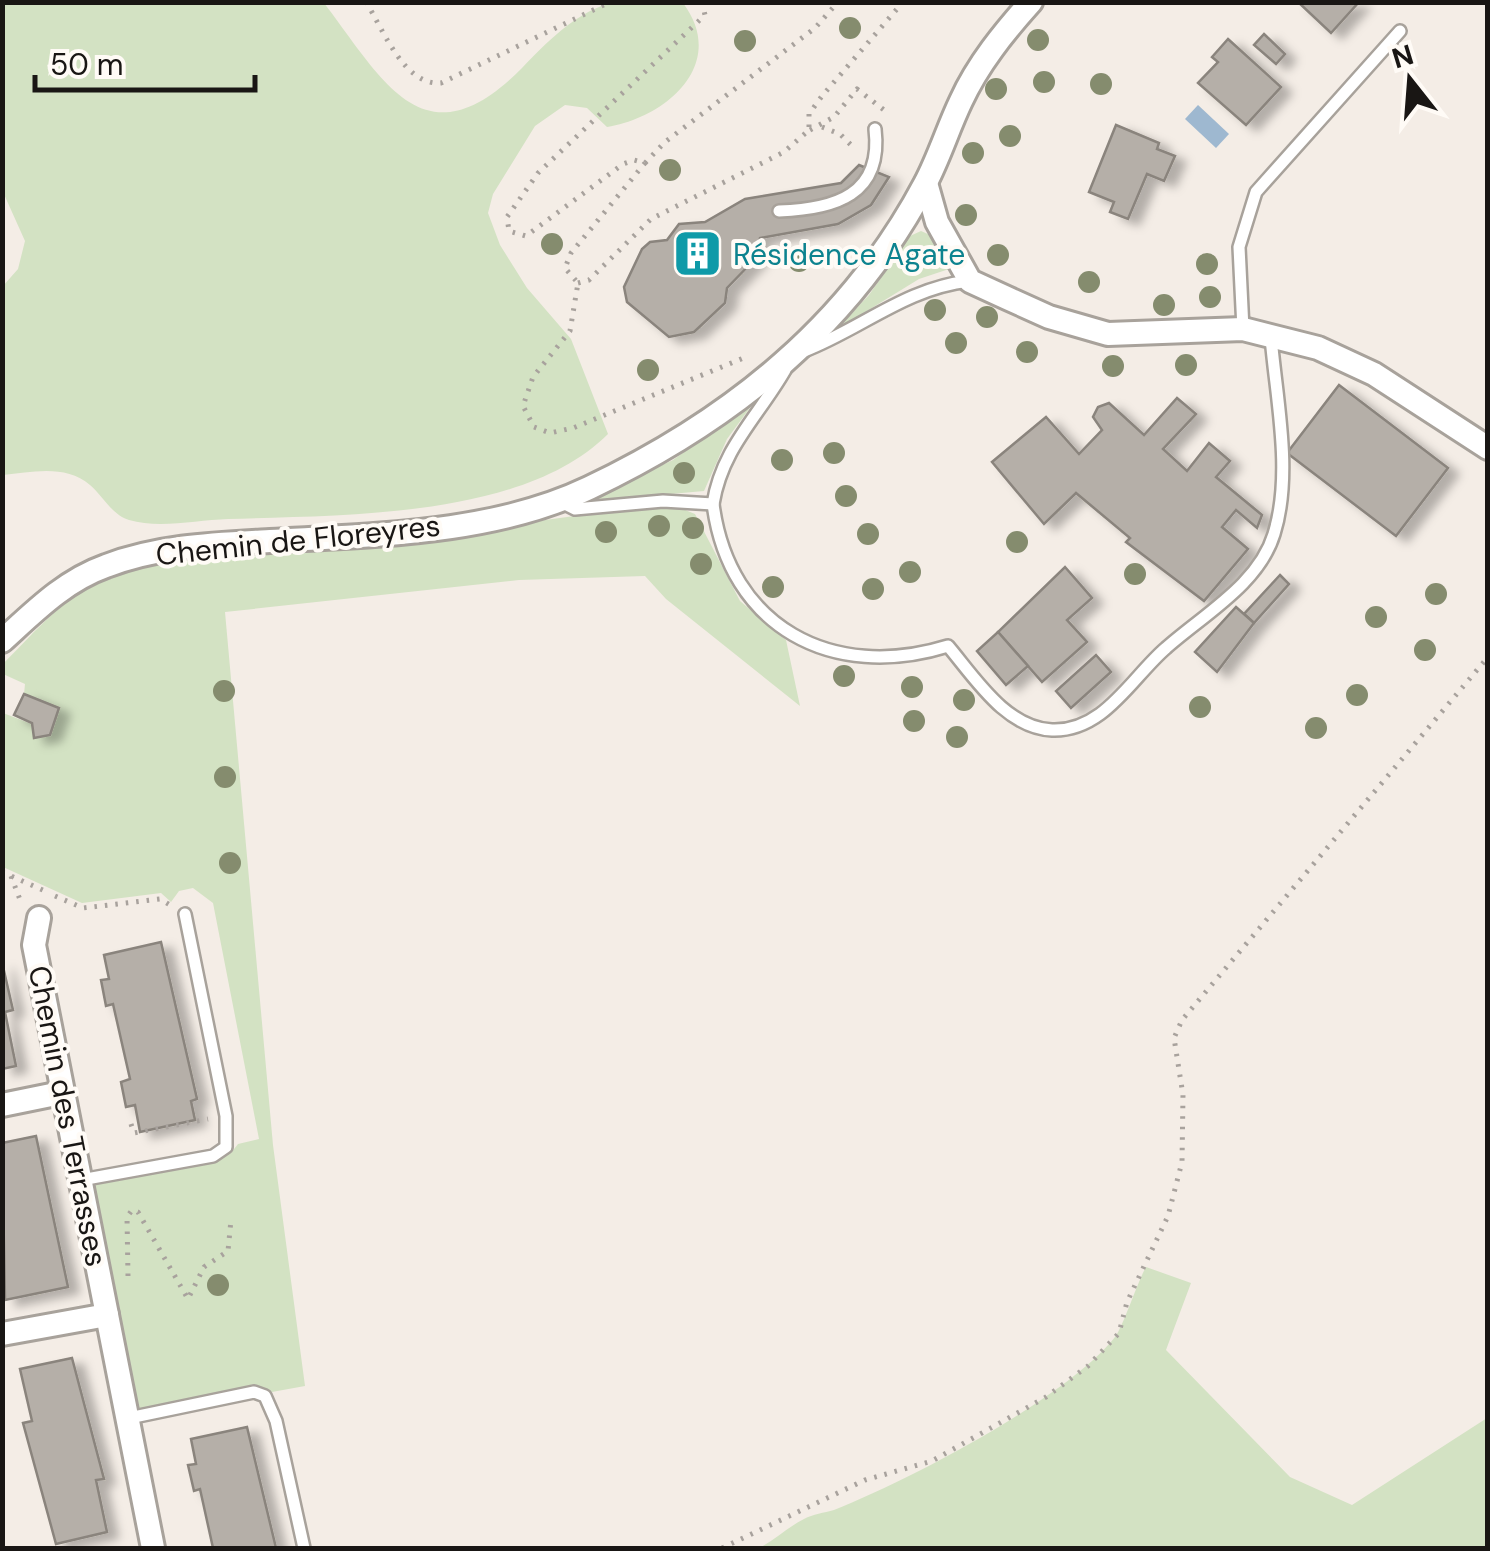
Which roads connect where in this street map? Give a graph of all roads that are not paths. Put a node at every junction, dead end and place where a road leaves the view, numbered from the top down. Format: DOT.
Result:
graph roads {
  1 [pos="1031,2"];
  2 [pos="1400,31"];
  3 [pos="875,128"];
  4 [pos="926,183"];
  5 [pos="779,211"];
  6 [pos="970,281"];
  7 [pos="1242,329"];
  8 [pos="1272,336"];
  9 [pos="794,355"];
  10 [pos="1488,448"];
  11 [pos="559,501"];
  12 [pos="713,504"];
  13 [pos="2,641"];
  14 [pos="186,914"];
  15 [pos="39,918"];
  16 [pos="51,1095"];
  17 [pos="2,1105"];
  18 [pos="80,1180"];
  19 [pos="107,1314"];
  20 [pos="2,1334"];
  21 [pos="129,1418"];
  22 [pos="152,1548"];
  23 [pos="304,1548"];
  1 -- 4 [label="street, Chemin de Floreyres"];
  2 -- 7 [label="lane"];
  3 -- 5 [label="lane"];
  4 -- 6 [label="street"];
  4 -- 9 [label="street, Chemin de Floreyres"];
  6 -- 7 [label="street"];
  6 -- 9 [label="lane, Chemin de Floreyres"];
  7 -- 8 [label="street"];
  8 -- 10 [label="street"];
  8 -- 12 [label="lane"];
  9 -- 11 [label="street, Chemin de Floreyres"];
  9 -- 12 [label="lane, Chemin de Floreyres"];
  11 -- 12 [label="lane, Chemin de Floreyres"];
  11 -- 13 [label="street, Chemin de Floreyres"];
  14 -- 18 [label="lane"];
  15 -- 18 [label="street, Chemin des Terrasses"];
  16 -- 17 [label="street, Chemin des Terrasses"];
  18 -- 19 [label="street, Chemin des Terrasses"];
  19 -- 20 [label="street"];
  19 -- 21 [label="street, Chemin des Terrasses"];
  21 -- 22 [label="street, Chemin des Terrasses"];
  21 -- 23 [label="lane"];
}
